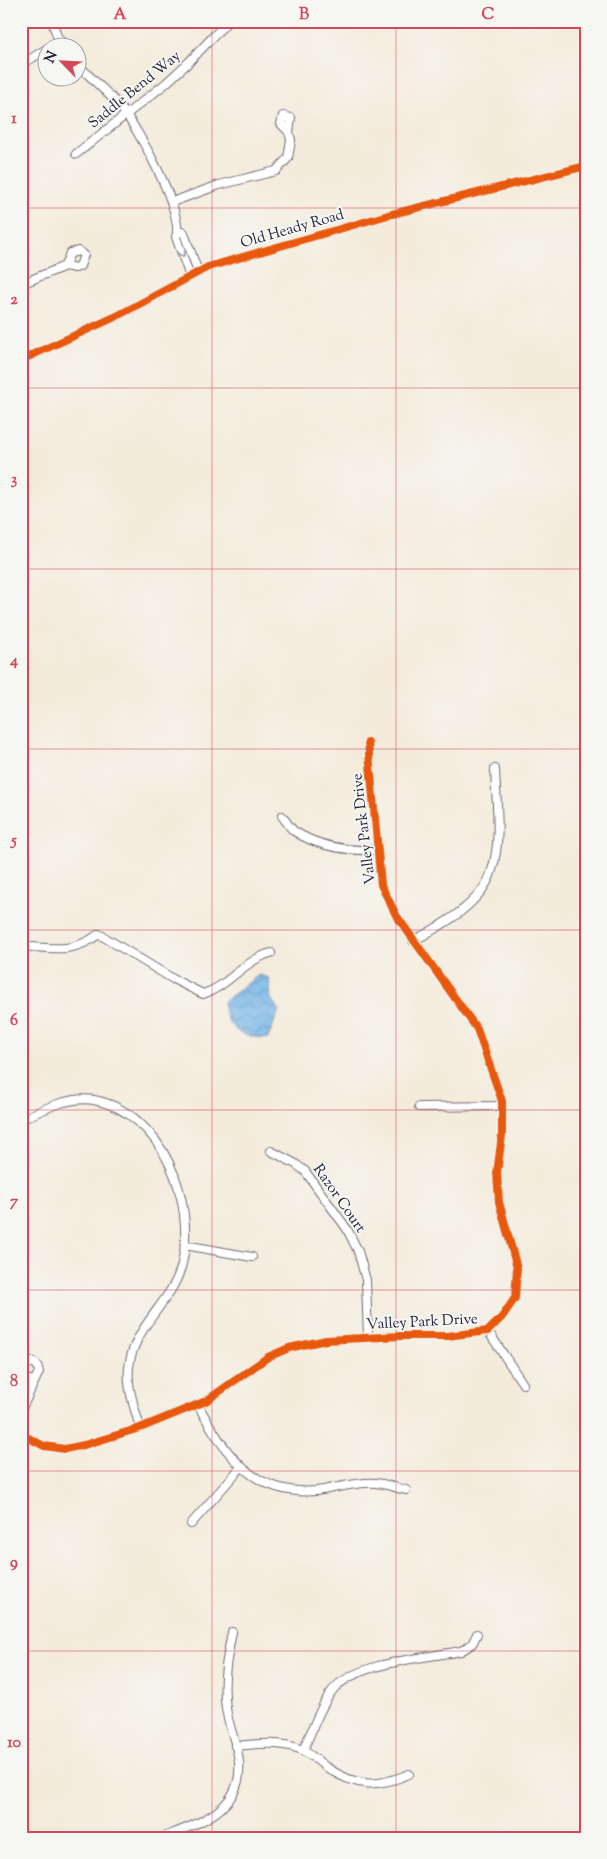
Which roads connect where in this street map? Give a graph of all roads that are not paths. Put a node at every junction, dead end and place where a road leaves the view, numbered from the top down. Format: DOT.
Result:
graph roads {
  1 [pos="52,21"];
  2 [pos="228,21"];
  3 [pos="59,38"];
  4 [pos="38,54"];
  5 [pos="21,65"];
  6 [pos="88,74"];
  7 [pos="125,113"];
  8 [pos="289,133"];
  9 [pos="76,154"];
  10 [pos="586,166"];
  11 [pos="172,202"];
  12 [pos="179,231"];
  13 [pos="65,266"];
  14 [pos="198,272"];
  15 [pos="190,277"];
  16 [pos="21,284"];
  17 [pos="21,360"];
  18 [pos="368,742"];
  19 [pos="496,769"];
  20 [pos="282,816"];
  21 [pos="377,850"];
  22 [pos="413,941"];
  23 [pos="21,946"];
  24 [pos="271,953"];
  25 [pos="419,1106"];
  26 [pos="502,1106"];
  27 [pos="21,1120"];
  28 [pos="271,1151"];
  29 [pos="185,1245"];
  30 [pos="252,1257"];
  31 [pos="488,1331"];
  32 [pos="368,1338"];
  33 [pos="34,1381"];
  34 [pos="522,1384"];
  35 [pos="198,1405"];
  36 [pos="21,1410"];
  37 [pos="140,1428"];
  38 [pos="21,1434"];
  39 [pos="241,1467"];
  40 [pos="406,1490"];
  41 [pos="191,1524"];
  42 [pos="232,1632"];
  43 [pos="477,1634"];
  44 [pos="235,1746"];
  45 [pos="303,1750"];
  46 [pos="409,1774"];
  47 [pos="161,1838"];
  1 -- 3 [label="street"];
  2 -- 7 [label="street, Saddle Bend Way"];
  4 -- 5 [label="street"];
  6 -- 7 [label="street"];
  7 -- 9 [label="street, Saddle Bend Way"];
  7 -- 11 [label="street"];
  8 -- 11 [label="street"];
  10 -- 14 [label="street, Old Heady Road"];
  11 -- 12 [label="street"];
  12 -- 14 [label="street"];
  12 -- 15 [label="street, one-way"];
  13 -- 16 [label="street"];
  14 -- 15 [label="street, Old Heady Road"];
  15 -- 17 [label="street, Old Heady Road"];
  18 -- 21 [label="street, Valley Park Drive"];
  19 -- 22 [label="street"];
  20 -- 21 [label="street"];
  21 -- 22 [label="street, Valley Park Drive"];
  22 -- 26 [label="street, Valley Park Drive"];
  23 -- 24 [label="street"];
  25 -- 26 [label="street"];
  26 -- 31 [label="street, Valley Park Drive"];
  27 -- 29 [label="street"];
  28 -- 32 [label="street, Razor Court"];
  29 -- 30 [label="street"];
  29 -- 37 [label="street"];
  31 -- 32 [label="street, Valley Park Drive"];
  31 -- 34 [label="street"];
  32 -- 35 [label="street, Valley Park Drive"];
  33 -- 36 [label="street"];
  35 -- 37 [label="street, Valley Park Drive"];
  35 -- 39 [label="street"];
  37 -- 38 [label="street, Valley Park Drive"];
  39 -- 40 [label="street"];
  39 -- 41 [label="street"];
  42 -- 44 [label="street"];
  43 -- 45 [label="street"];
  44 -- 45 [label="street"];
  44 -- 47 [label="street"];
  45 -- 46 [label="street"];
}
